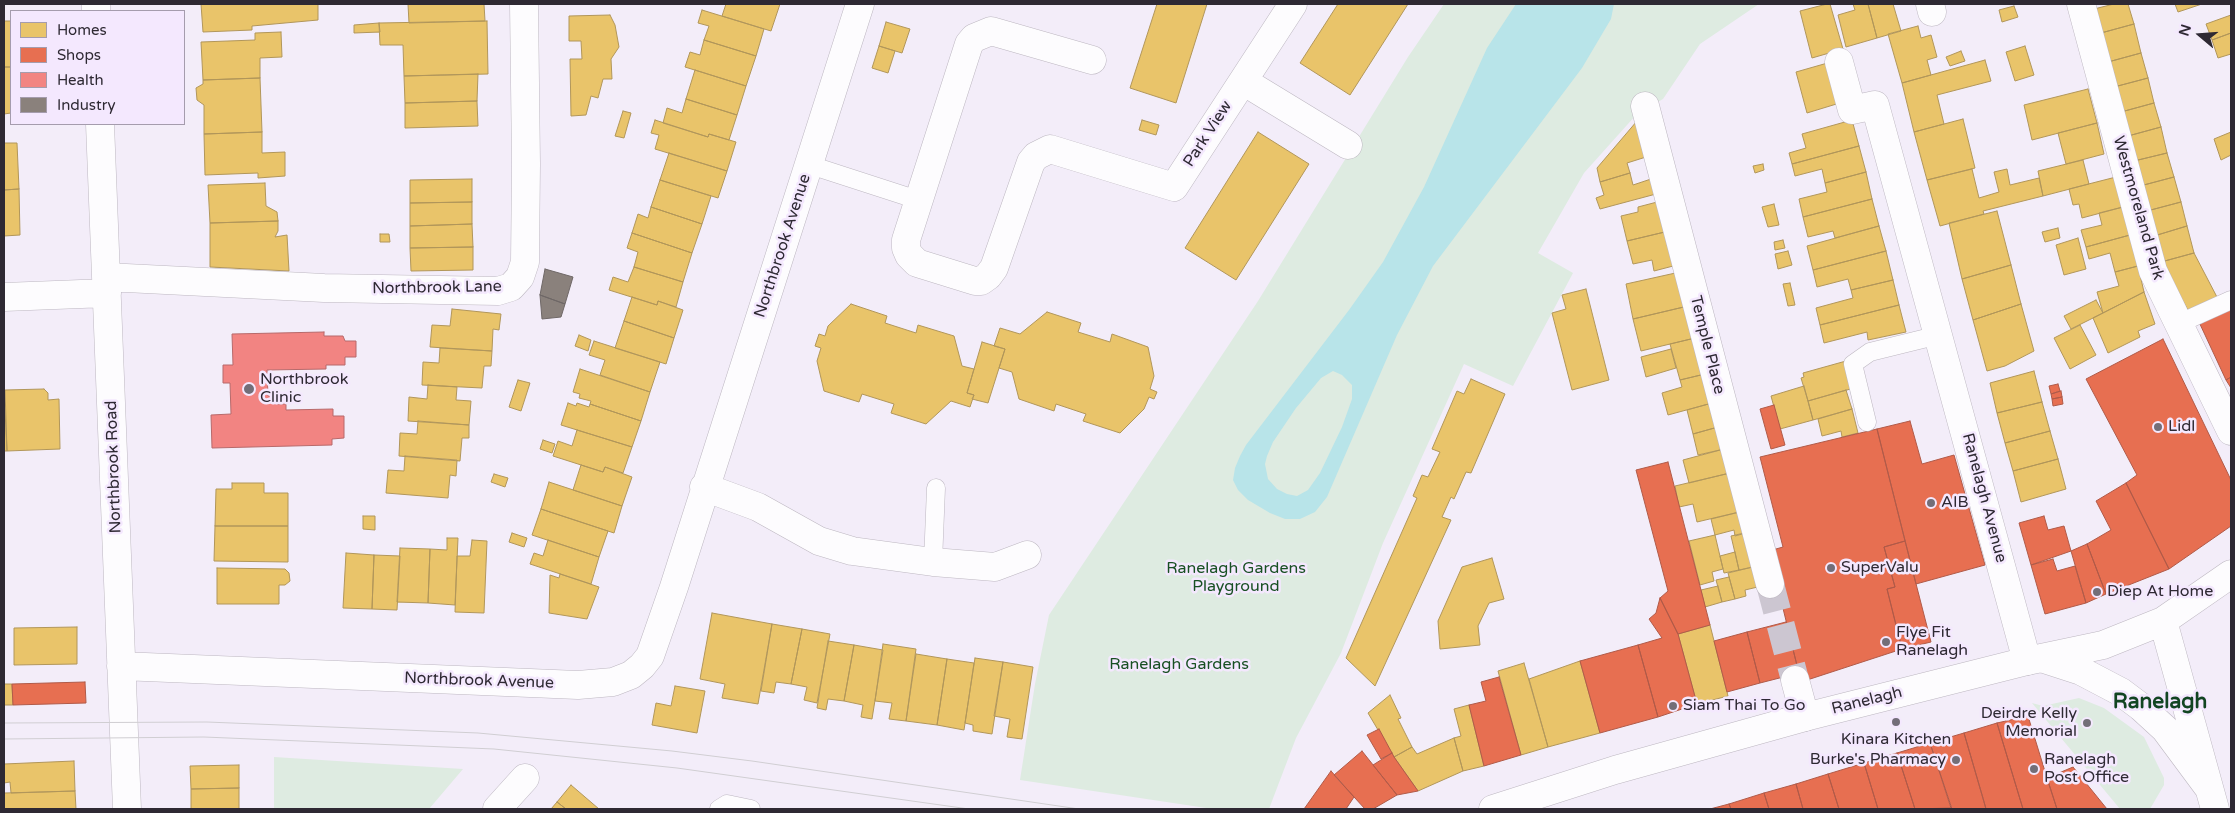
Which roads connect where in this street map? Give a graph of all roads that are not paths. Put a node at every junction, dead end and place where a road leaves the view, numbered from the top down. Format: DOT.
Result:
graph roads {
  1 [pos="524,4"];
  2 [pos="860,4"];
  3 [pos="1293,4"];
  4 [pos="2081,4"];
  5 [pos="1092,60"];
  6 [pos="1839,62"];
  7 [pos="1243,81"];
  8 [pos="1645,106"];
  9 [pos="100,125"];
  10 [pos="1348,145"];
  11 [pos="810,164"];
  12 [pos="918,200"];
  13 [pos="107,285"];
  14 [pos="4,297"];
  15 [pos="2231,300"];
  16 [pos="2178,324"];
  17 [pos="1939,335"];
  18 [pos="1867,422"];
  19 [pos="2231,431"];
  20 [pos="704,487"];
  21 [pos="936,488"];
  22 [pos="1027,555"];
  23 [pos="933,562"];
  24 [pos="2231,574"];
  25 [pos="1770,584"];
  26 [pos="2163,621"];
  27 [pos="2036,660"];
  28 [pos="121,666"];
  29 [pos="1795,680"];
  30 [pos="1804,717"];
  31 [pos="525,778"];
  32 [pos="2211,798"];
  33 [pos="127,809"];
  34 [pos="497,809"];
  35 [pos="720,809"];
  36 [pos="751,809"];
  37 [pos="1493,809"];
  1 -- 13 [label="street, Northbrook Lane"];
  2 -- 11 [label="street, Northbrook Avenue"];
  3 -- 7 [label="street, Park View"];
  4 -- 16 [label="street, Westmoreland Park"];
  5 -- 12 [label="street"];
  6 -- 17 [label="street, Ranelagh Avenue"];
  7 -- 10 [label="street"];
  7 -- 12 [label="street, Park View"];
  8 -- 25 [label="street, Temple Place"];
  9 -- 13 [label="street, Northbrook Road"];
  11 -- 12 [label="lane"];
  11 -- 20 [label="street, Northbrook Avenue"];
  13 -- 14 [label="street, Northbrook Lane"];
  13 -- 28 [label="street, Northbrook Road"];
  15 -- 16 [label="lane"];
  16 -- 19 [label="street, Westmoreland Park"];
  17 -- 18 [label="lane"];
  17 -- 27 [label="street, Ranelagh Avenue"];
  20 -- 23 [label="street"];
  20 -- 28 [label="street, Northbrook Avenue"];
  21 -- 23 [label="lane"];
  22 -- 23 [label="street"];
  24 -- 26 [label="street, Ranelagh"];
  26 -- 27 [label="street, Ranelagh"];
  26 -- 32 [label="street"];
  27 -- 30 [label="street, Ranelagh"];
  27 -- 32 [label="street"];
  28 -- 33 [label="street, Northbrook Road"];
  29 -- 30 [label="street"];
  30 -- 37 [label="street, Ranelagh"];
  31 -- 34 [label="street"];
  35 -- 36 [label="lane"];
}
